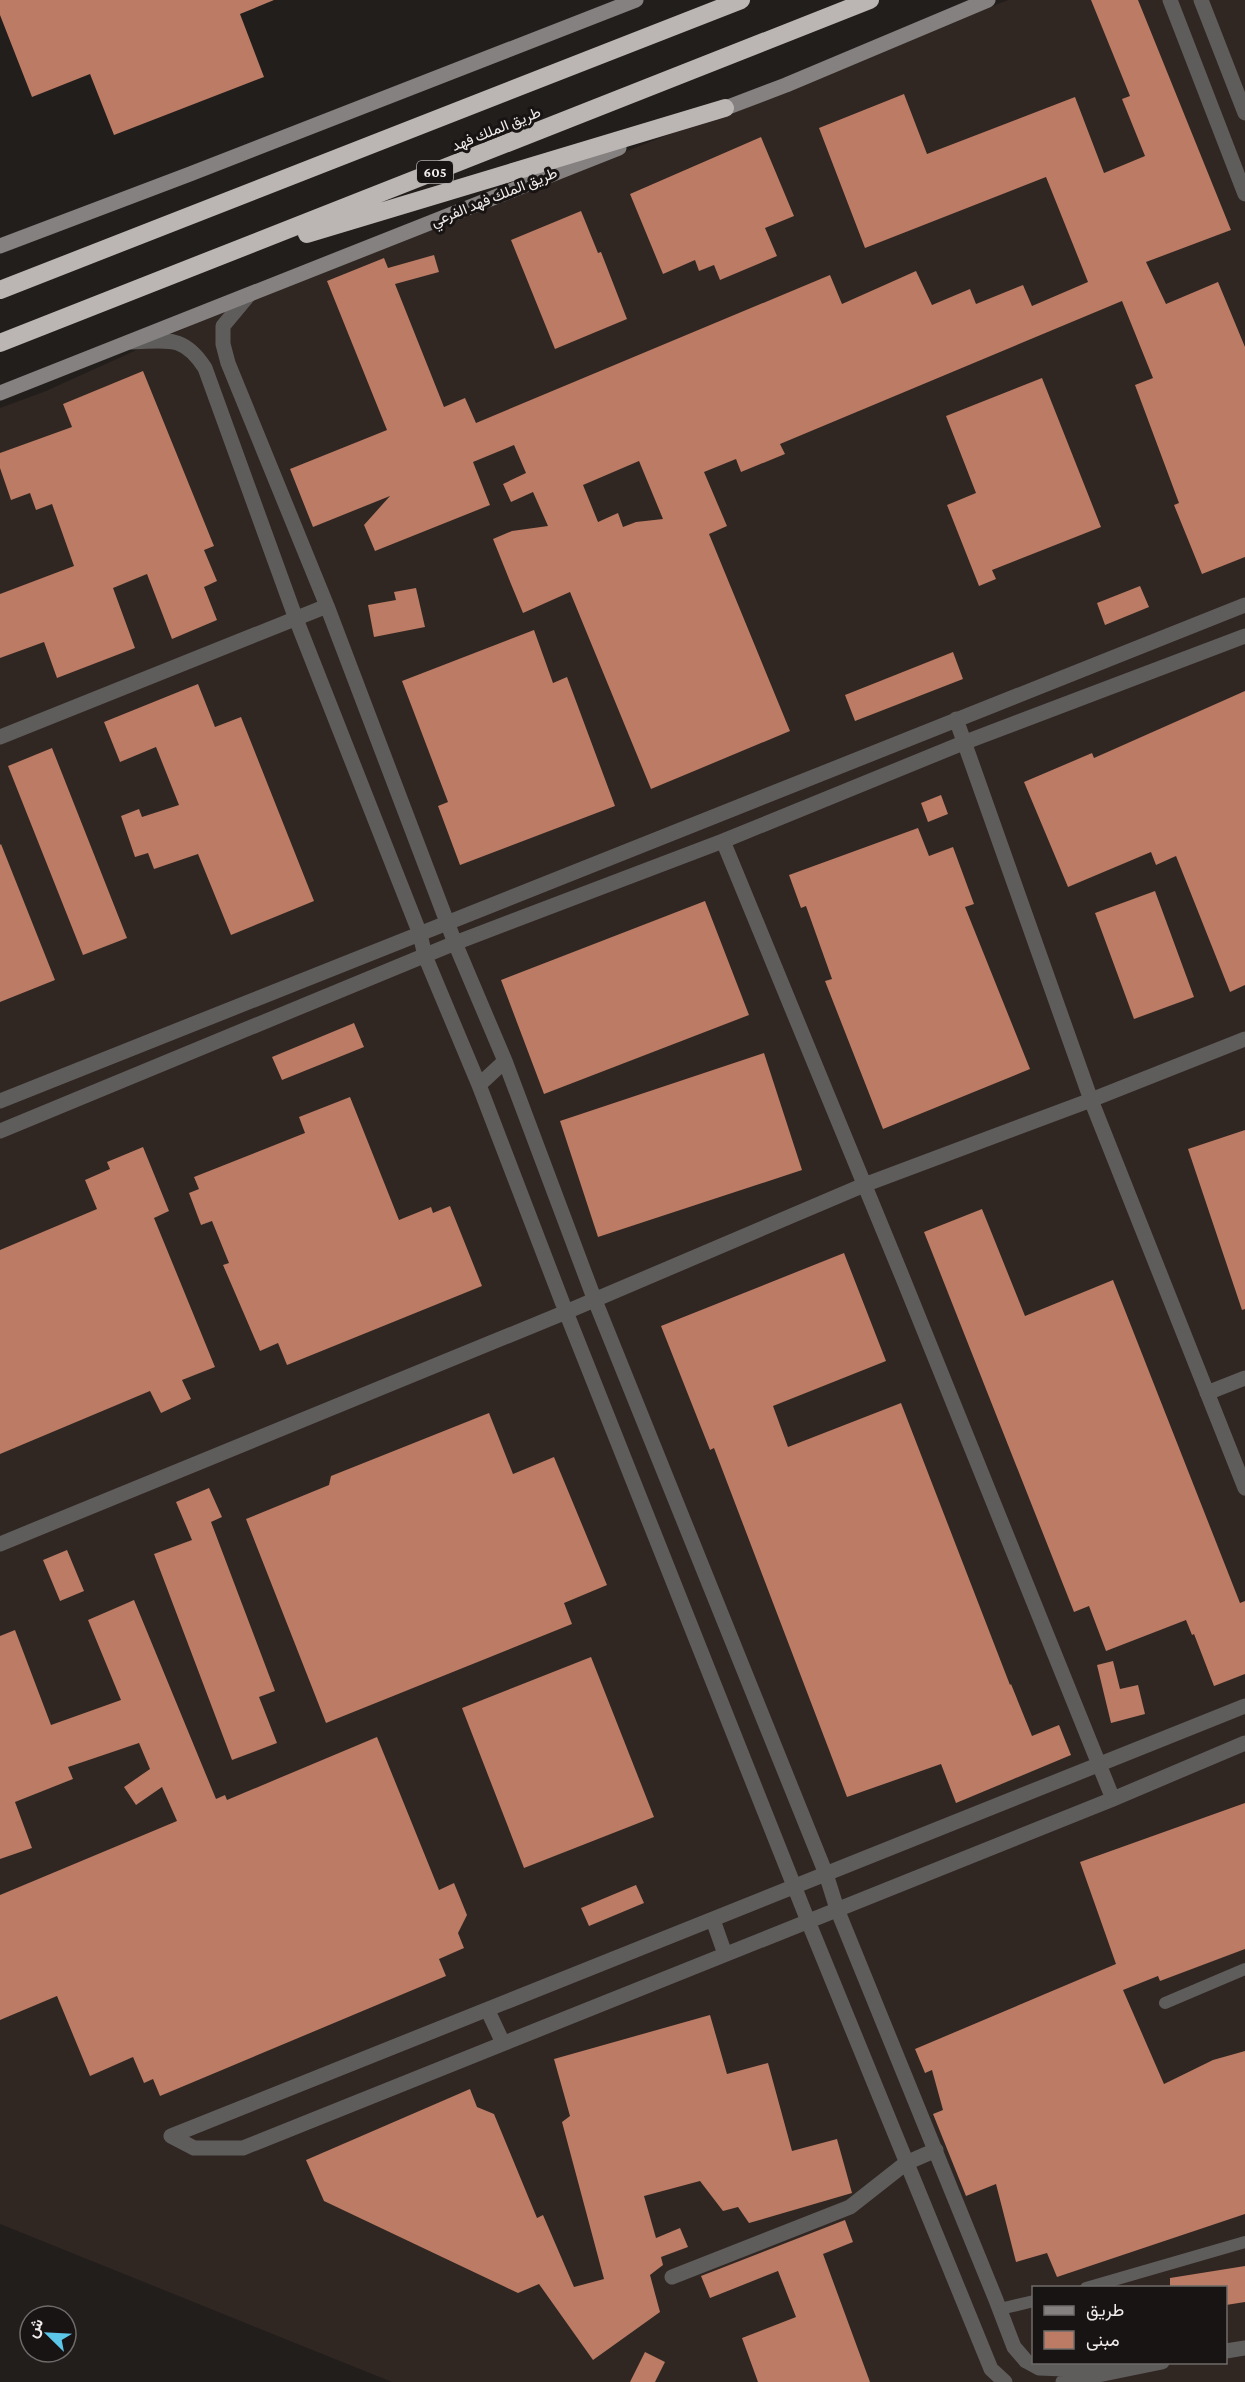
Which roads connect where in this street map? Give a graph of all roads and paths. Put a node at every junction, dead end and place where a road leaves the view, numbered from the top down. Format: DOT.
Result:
graph roads {
  1 [pos="636,0"];
  2 [pos="741,0"];
  3 [pos="870,0"];
  4 [pos="988,0"];
  5 [pos="1170,0"];
  6 [pos="1201,0"];
  7 [pos="725,108"];
  8 [pos="1245,113"];
  9 [pos="1245,194"];
  10 [pos="0,246"];
  11 [pos="185,272"];
  12 [pos="0,290"];
  13 [pos="248,296"];
  14 [pos="125,342"];
  15 [pos="0,343"];
  16 [pos="0,393"];
  17 [pos="1245,605"];
  18 [pos="327,606"];
  19 [pos="296,619"];
  20 [pos="1245,636"];
  21 [pos="956,719"];
  22 [pos="0,737"];
  23 [pos="963,743"];
  24 [pos="723,841"];
  25 [pos="448,923"];
  26 [pos="420,934"];
  27 [pos="455,943"];
  28 [pos="425,956"];
  29 [pos="1245,1039"];
  30 [pos="505,1061"];
  31 [pos="479,1085"];
  32 [pos="1091,1100"];
  33 [pos="0,1101"];
  34 [pos="0,1131"];
  35 [pos="864,1185"];
  36 [pos="594,1298"];
  37 [pos="566,1312"];
  38 [pos="1245,1378"];
  39 [pos="1207,1393"];
  40 [pos="1245,1488"];
  41 [pos="0,1544"];
  42 [pos="1245,1706"];
  43 [pos="1245,1743"];
  44 [pos="1100,1765"];
  45 [pos="1113,1799"];
  46 [pos="826,1874"];
  47 [pos="795,1887"];
  48 [pos="837,1909"];
  49 [pos="713,1920"];
  50 [pos="808,1921"];
  51 [pos="725,1954"];
  52 [pos="1245,1970"];
  53 [pos="1165,2003"];
  54 [pos="488,2011"];
  55 [pos="503,2043"];
  56 [pos="936,2150"];
  57 [pos="906,2163"];
  58 [pos="1245,2242"];
  59 [pos="672,2277"];
  60 [pos="1093,2286"];
  61 [pos="1032,2301"];
  62 [pos="1000,2309"];
  63 [pos="1245,2348"];
  64 [pos="1227,2351"];
  65 [pos="1152,2364"];
  66 [pos="1115,2371"];
  67 [pos="1005,2382"];
  68 [pos="1063,2382"];
  1 -- 10 [label="main road"];
  2 -- 12 [label="highway, طريق الملك فهد"];
  3 -- 11 [label="highway, طريق الملك فهد / 605"];
  4 -- 7 [label="main road, طريق الملك فهد الفرعي"];
  5 -- 9 [label="street"];
  6 -- 8 [label="street"];
  7 -- 11 [label="highway"];
  7 -- 13 [label="main road, طريق الملك فهد الفرعي"];
  11 -- 15 [label="highway, طريق الملك فهد / 605"];
  13 -- 14 [label="main road, طريق الملك فهد الفرعي"];
  13 -- 18 [label="street"];
  14 -- 16 [label="main road, طريق الملك فهد الفرعي"];
  14 -- 19 [label="street"];
  17 -- 21 [label="street"];
  18 -- 19 [label="street"];
  18 -- 25 [label="street"];
  19 -- 22 [label="street"];
  19 -- 26 [label="street"];
  20 -- 23 [label="street"];
  21 -- 23 [label="street"];
  21 -- 25 [label="street"];
  23 -- 24 [label="street"];
  23 -- 32 [label="street"];
  24 -- 27 [label="street"];
  24 -- 35 [label="street"];
  25 -- 26 [label="street"];
  25 -- 27 [label="street"];
  26 -- 28 [label="street"];
  26 -- 33 [label="street"];
  27 -- 28 [label="street"];
  27 -- 30 [label="street"];
  28 -- 31 [label="street"];
  28 -- 34 [label="street"];
  29 -- 32 [label="street"];
  30 -- 31 [label="street"];
  30 -- 36 [label="street"];
  31 -- 37 [label="street"];
  32 -- 35 [label="street"];
  32 -- 39 [label="street"];
  35 -- 36 [label="street"];
  35 -- 44 [label="street"];
  36 -- 37 [label="street"];
  36 -- 46 [label="street"];
  37 -- 41 [label="street"];
  37 -- 47 [label="street"];
  38 -- 39 [label="street"];
  39 -- 40 [label="street"];
  42 -- 44 [label="street"];
  43 -- 45 [label="street"];
  44 -- 45 [label="street"];
  44 -- 46 [label="street"];
  45 -- 48 [label="street"];
  46 -- 47 [label="street"];
  46 -- 48 [label="street"];
  47 -- 49 [label="street"];
  47 -- 50 [label="street"];
  48 -- 50 [label="street"];
  48 -- 56 [label="street"];
  49 -- 51 [label="street"];
  49 -- 54 [label="street"];
  50 -- 51 [label="street"];
  50 -- 57 [label="street"];
  51 -- 55 [label="street"];
  52 -- 53 [label="lane"];
  54 -- 55 [label="street"];
  54 -- 55 [label="street"];
  56 -- 57 [label="street"];
  56 -- 62 [label="street"];
  57 -- 59 [label="street"];
  57 -- 67 [label="street"];
  58 -- 60 [label="lane"];
  61 -- 62 [label="lane"];
  62 -- 66 [label="street"];
  63 -- 64 [label="street"];
  65 -- 66 [label="street"];
  66 -- 68 [label="street"];
}
